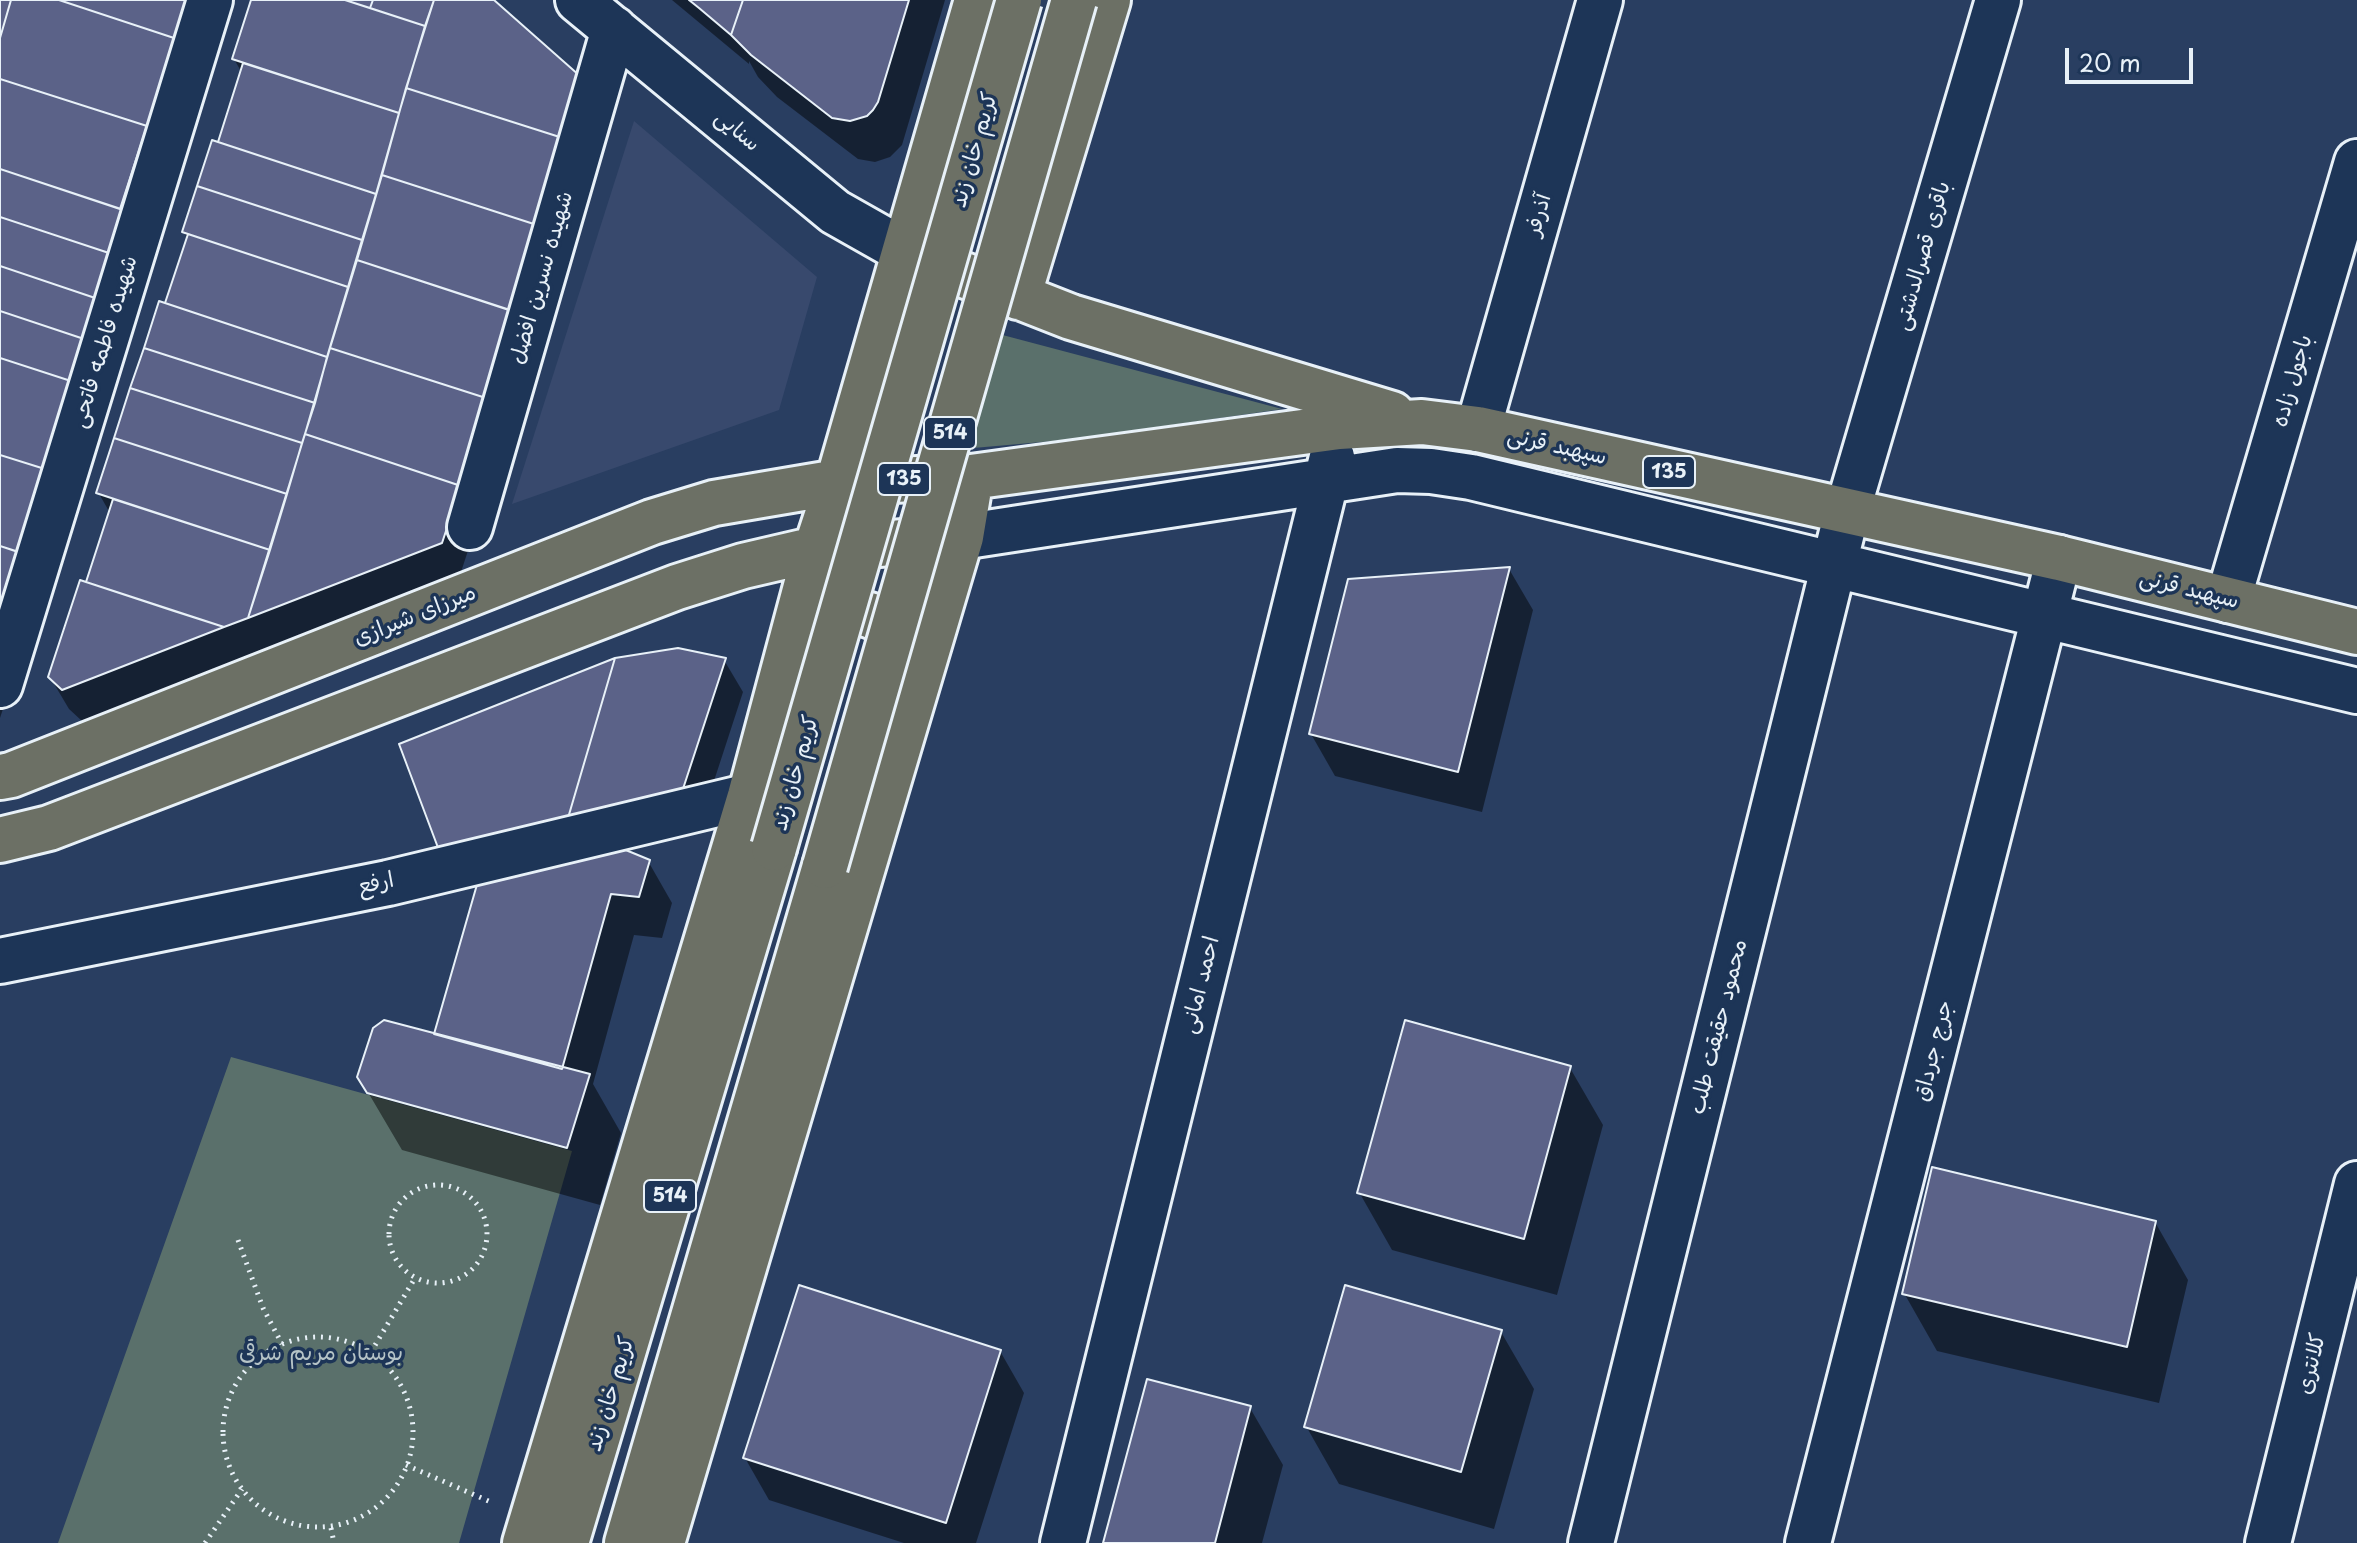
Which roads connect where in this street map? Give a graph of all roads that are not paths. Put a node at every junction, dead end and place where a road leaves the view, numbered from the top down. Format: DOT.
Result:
graph roads {
  1 [pos="210,0"];
  2 [pos="578,0"];
  3 [pos="977,0"];
  4 [pos="1019,0"];
  5 [pos="1074,0"];
  6 [pos="1108,0"];
  7 [pos="1600,0"];
  8 [pos="1998,0"];
  9 [pos="614,29"];
  10 [pos="2357,162"];
  11 [pos="904,251"];
  12 [pos="1018,297"];
  13 [pos="1422,422"];
  14 [pos="1339,427"];
  15 [pos="1478,429"];
  16 [pos="971,477"];
  17 [pos="838,482"];
  18 [pos="1325,483"];
  19 [pos="1847,512"];
  20 [pos="470,527"];
  21 [pos="961,537"];
  22 [pos="816,549"];
  23 [pos="2059,558"];
  24 [pos="1835,564"];
  25 [pos="2228,600"];
  26 [pos="2045,616"];
  27 [pos="2357,632"];
  28 [pos="786,662"];
  29 [pos="0,685"];
  30 [pos="2357,691"];
  31 [pos="914,698"];
  32 [pos="0,777"];
  33 [pos="750,796"];
  34 [pos="0,840"];
  35 [pos="0,961"];
  36 [pos="2357,1184"];
  37 [pos="541,1535"];
  38 [pos="627,1543"];
  39 [pos="662,1543"];
  40 [pos="1063,1543"];
  41 [pos="1591,1543"];
  42 [pos="1808,1543"];
  43 [pos="2268,1543"];
  1 -- 29 [label="street, شهیده فاطمه فاتحی"];
  2 -- 9 [label="street, سنایی"];
  3 -- 11 [label="main road, کریم خان زند"];
  4 -- 37 [label="main road, کریم خان زند / 514, bridge"];
  5 -- 38 [label="main road, 514, bridge"];
  6 -- 12 [label="main road"];
  7 -- 15 [label="street, آذرفر"];
  8 -- 19 [label="street, باقری قصرالدشتی"];
  9 -- 11 [label="street, سنایی"];
  9 -- 20 [label="street, شهیده نسرین افضل"];
  10 -- 25 [label="street, باجول زاده"];
  11 -- 12 [label="main road"];
  11 -- 17 [label="main road, کریم خان زند"];
  12 -- 13 [label="main road"];
  13 -- 14 [label="main road, سپهبد قرنی / 135"];
  13 -- 15 [label="main road, سپهبد قرنی / 135"];
  14 -- 16 [label="main road, سپهبد قرنی / 135"];
  14 -- 18 [label="street, احمد امانی"];
  15 -- 19 [label="main road, سپهبد قرنی / 135"];
  16 -- 17 [label="main road, سپهبد قرنی / 135"];
  16 -- 21 [label="main road"];
  17 -- 22 [label="main road, کریم خان زند"];
  17 -- 32 [label="main road, میرزای شیرازی"];
  18 -- 21 [label="street"];
  18 -- 24 [label="street"];
  18 -- 40 [label="street, احمد امانی"];
  19 -- 23 [label="main road, سپهبد قرنی / 135"];
  19 -- 24 [label="street, محمود حقیقت طلب"];
  21 -- 22 [label="main road"];
  21 -- 31 [label="main road"];
  22 -- 28 [label="main road, کریم خان زند"];
  22 -- 34 [label="main road"];
  23 -- 25 [label="main road, سپهبد قرنی / 135"];
  23 -- 26 [label="street, جرج جرداق"];
  24 -- 26 [label="street"];
  24 -- 41 [label="street, محمود حقیقت طلب"];
  25 -- 27 [label="main road, سپهبد قرنی / 135"];
  26 -- 30 [label="street"];
  26 -- 42 [label="street, جرج جرداق"];
  28 -- 31 [label="main road"];
  28 -- 33 [label="main road, کریم خان زند"];
  31 -- 39 [label="main road"];
  33 -- 35 [label="street, ارفع"];
  33 -- 37 [label="main road, کریم خان زند"];
  36 -- 43 [label="street, کلانتری"];
}
